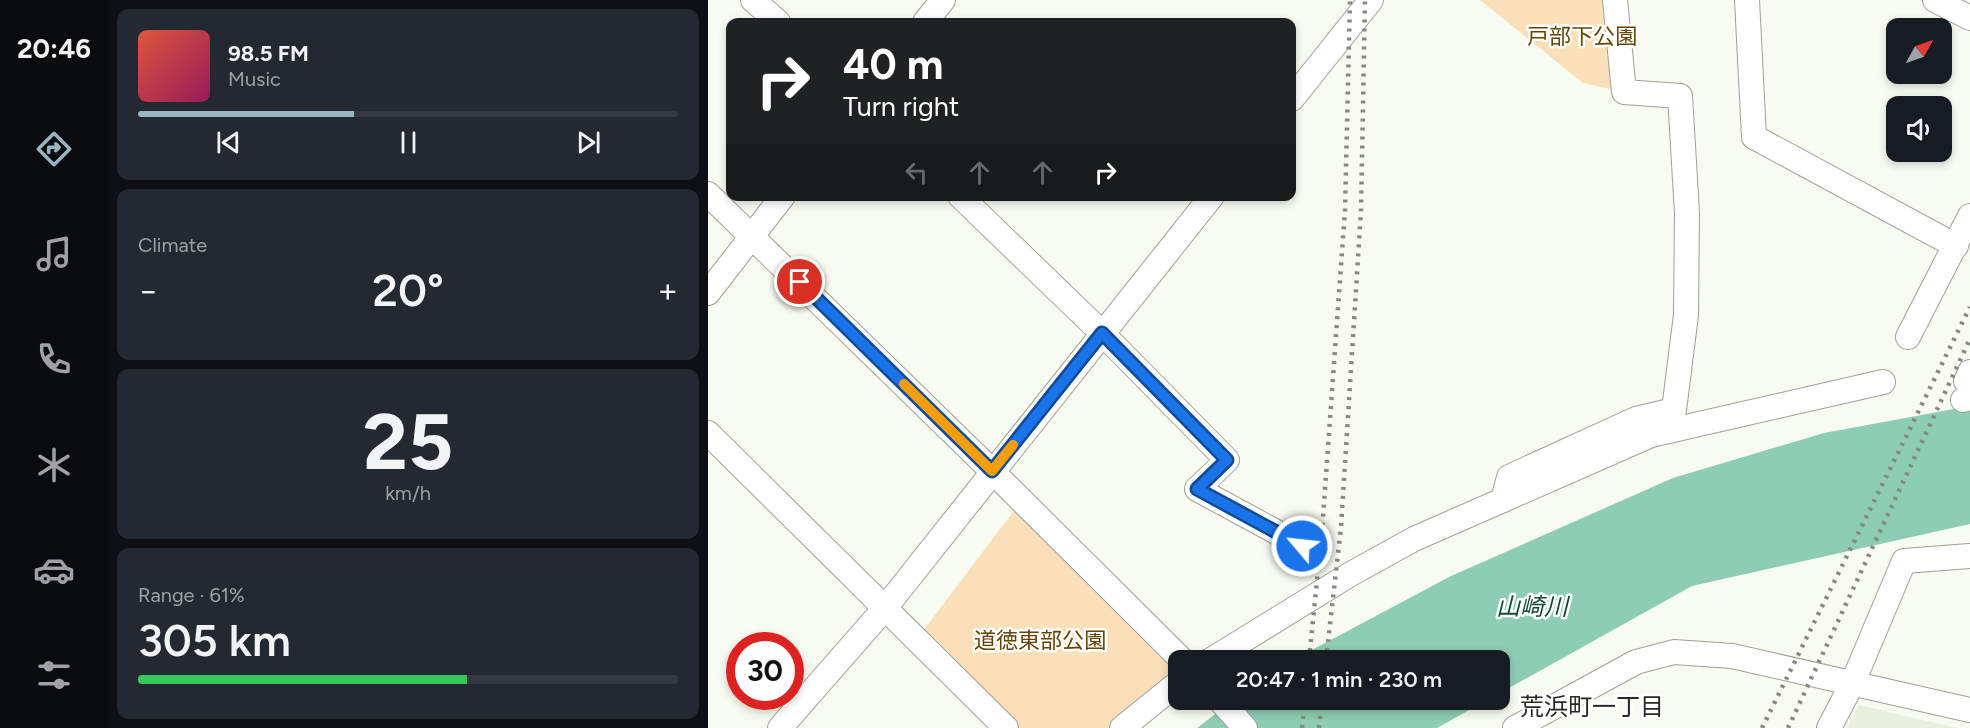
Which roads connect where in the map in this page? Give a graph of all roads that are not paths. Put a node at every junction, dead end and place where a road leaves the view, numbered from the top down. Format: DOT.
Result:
graph roads {
  1 [pos="753,0"];
  2 [pos="943,0"];
  3 [pos="1371,0"];
  4 [pos="1615,0"];
  5 [pos="1747,0"];
  6 [pos="1935,0"];
  7 [pos="773,18"];
  8 [pos="928,18"];
  9 [pos="1970,18"];
  10 [pos="1296,94"];
  11 [pos="708,194"];
  12 [pos="779,201"];
  13 [pos="965,201"];
  14 [pos="1208,201"];
  15 [pos="1970,216"];
  16 [pos="752,235"];
  17 [pos="1956,246"];
  18 [pos="708,292"];
  19 [pos="1102,333"];
  20 [pos="1908,337"];
  21 [pos="1883,382"];
  22 [pos="708,433"];
  23 [pos="992,471"];
  24 [pos="1503,500"];
  25 [pos="1302,546"];
  26 [pos="1970,556"];
  27 [pos="885,608"];
  28 [pos="1172,650"];
  29 [pos="1228,650"];
  30 [pos="1853,682"];
  31 [pos="1168,691"];
  32 [pos="1229,710"];
  33 [pos="1970,710"];
  34 [pos="780,728"];
  35 [pos="1006,728"];
  36 [pos="1122,728"];
  37 [pos="1245,728"];
  38 [pos="1515,728"];
  39 [pos="1829,728"];
  1 -- 7 [label="street"];
  2 -- 8 [label="street"];
  3 -- 10 [label="street"];
  4 -- 24 [label="street"];
  5 -- 17 [label="street"];
  6 -- 9 [label="street"];
  11 -- 16 [label="street"];
  12 -- 16 [label="street"];
  13 -- 19 [label="street"];
  14 -- 19 [label="street"];
  15 -- 17 [label="street"];
  16 -- 18 [label="street"];
  16 -- 23 [label="street"];
  17 -- 20 [label="street"];
  19 -- 23 [label="street"];
  19 -- 25 [label="street"];
  21 -- 24 [label="street"];
  22 -- 27 [label="street"];
  23 -- 27 [label="street"];
  23 -- 28 [label="street"];
  24 -- 29 [label="street"];
  26 -- 30 [label="street"];
  27 -- 34 [label="street"];
  27 -- 35 [label="street"];
  30 -- 33 [label="street"];
  30 -- 38 [label="street"];
  30 -- 39 [label="street"];
  31 -- 36 [label="street"];
  32 -- 37 [label="street"];
}
